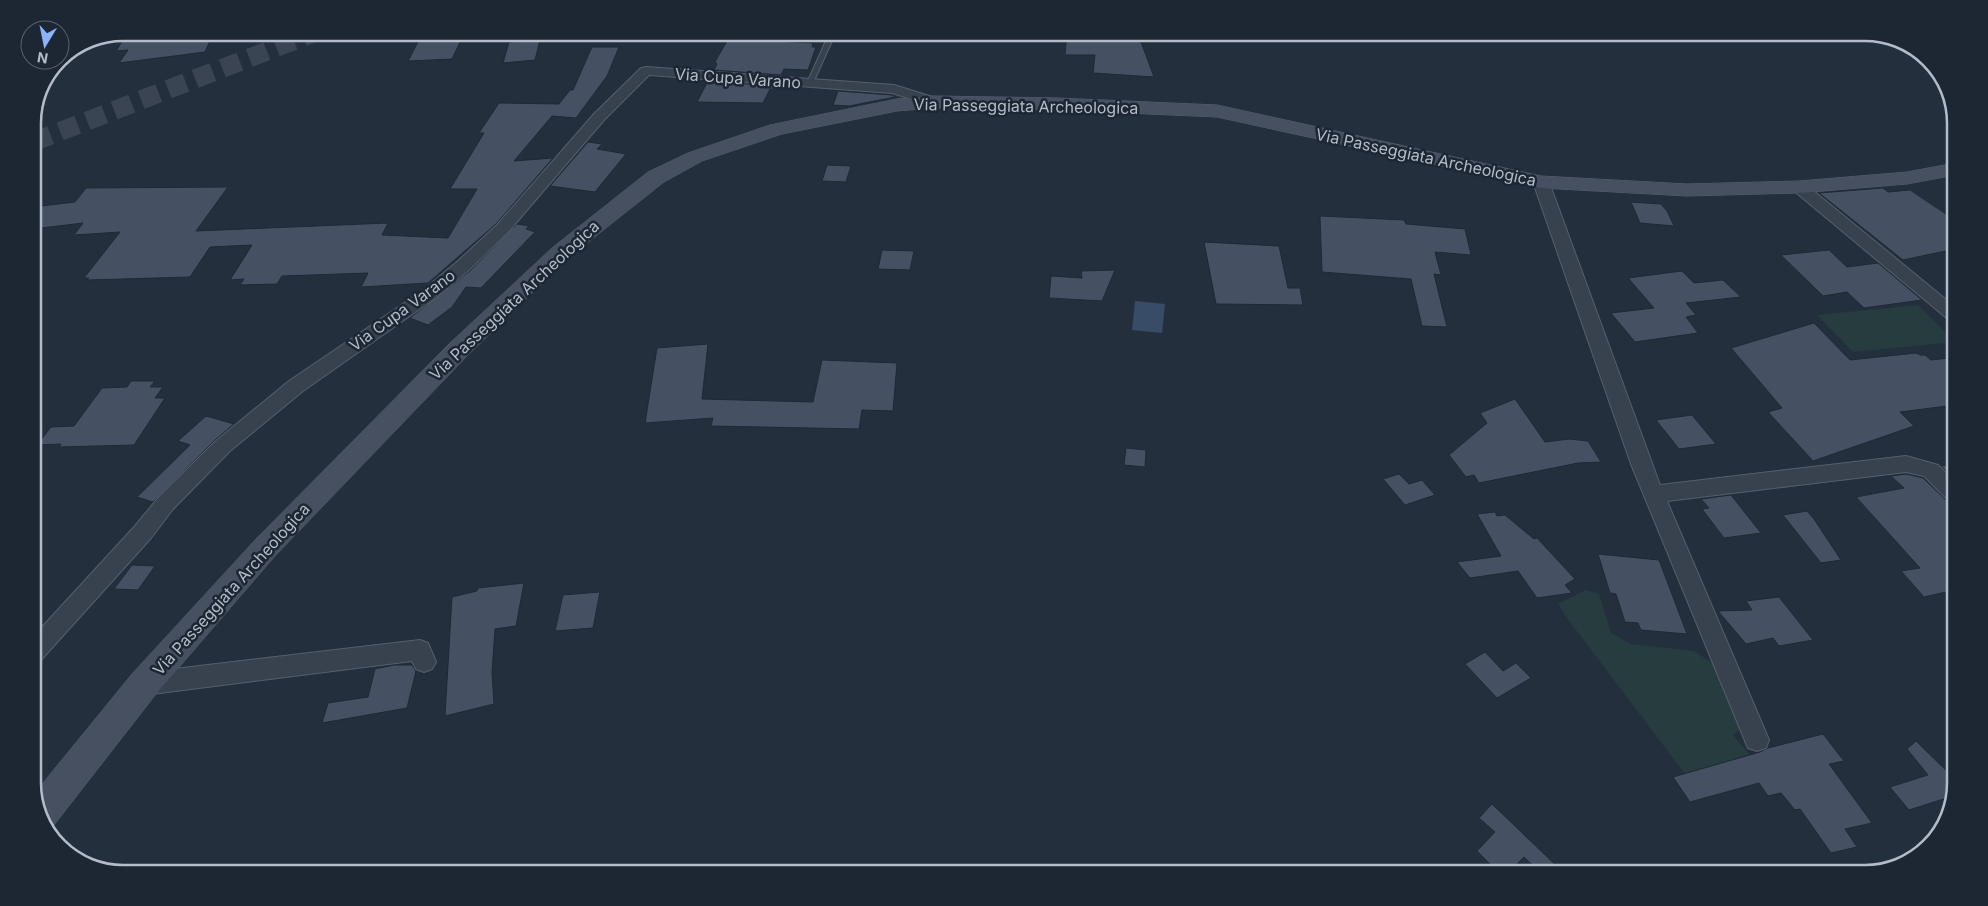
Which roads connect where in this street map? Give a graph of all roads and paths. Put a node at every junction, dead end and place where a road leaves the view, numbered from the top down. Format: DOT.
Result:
graph roads {
  1 [pos="829,41"];
  2 [pos="810,83"];
  3 [pos="934,102"];
  4 [pos="1947,170"];
  5 [pos="1541,182"];
  6 [pos="1799,187"];
  7 [pos="1947,309"];
  8 [pos="1947,486"];
  9 [pos="1655,494"];
  10 [pos="41,644"];
  11 [pos="424,662"];
  12 [pos="144,684"];
  13 [pos="1757,740"];
  14 [pos="46,807"];
  1 -- 2 [label="lane, Via Cupa Varano"];
  2 -- 3 [label="street, Via Cupa Varano"];
  2 -- 10 [label="street, Via Cupa Varano"];
  3 -- 5 [label="street, Via Passeggiata Archeologica"];
  3 -- 12 [label="street, Via Passeggiata Archeologica"];
  4 -- 6 [label="street, Via Passeggiata Archeologica"];
  5 -- 6 [label="street, Via Passeggiata Archeologica"];
  5 -- 9 [label="street"];
  6 -- 7 [label="street"];
  8 -- 9 [label="street"];
  9 -- 13 [label="street"];
  11 -- 12 [label="street"];
  12 -- 14 [label="street, Via Passeggiata Archeologica"];
}
